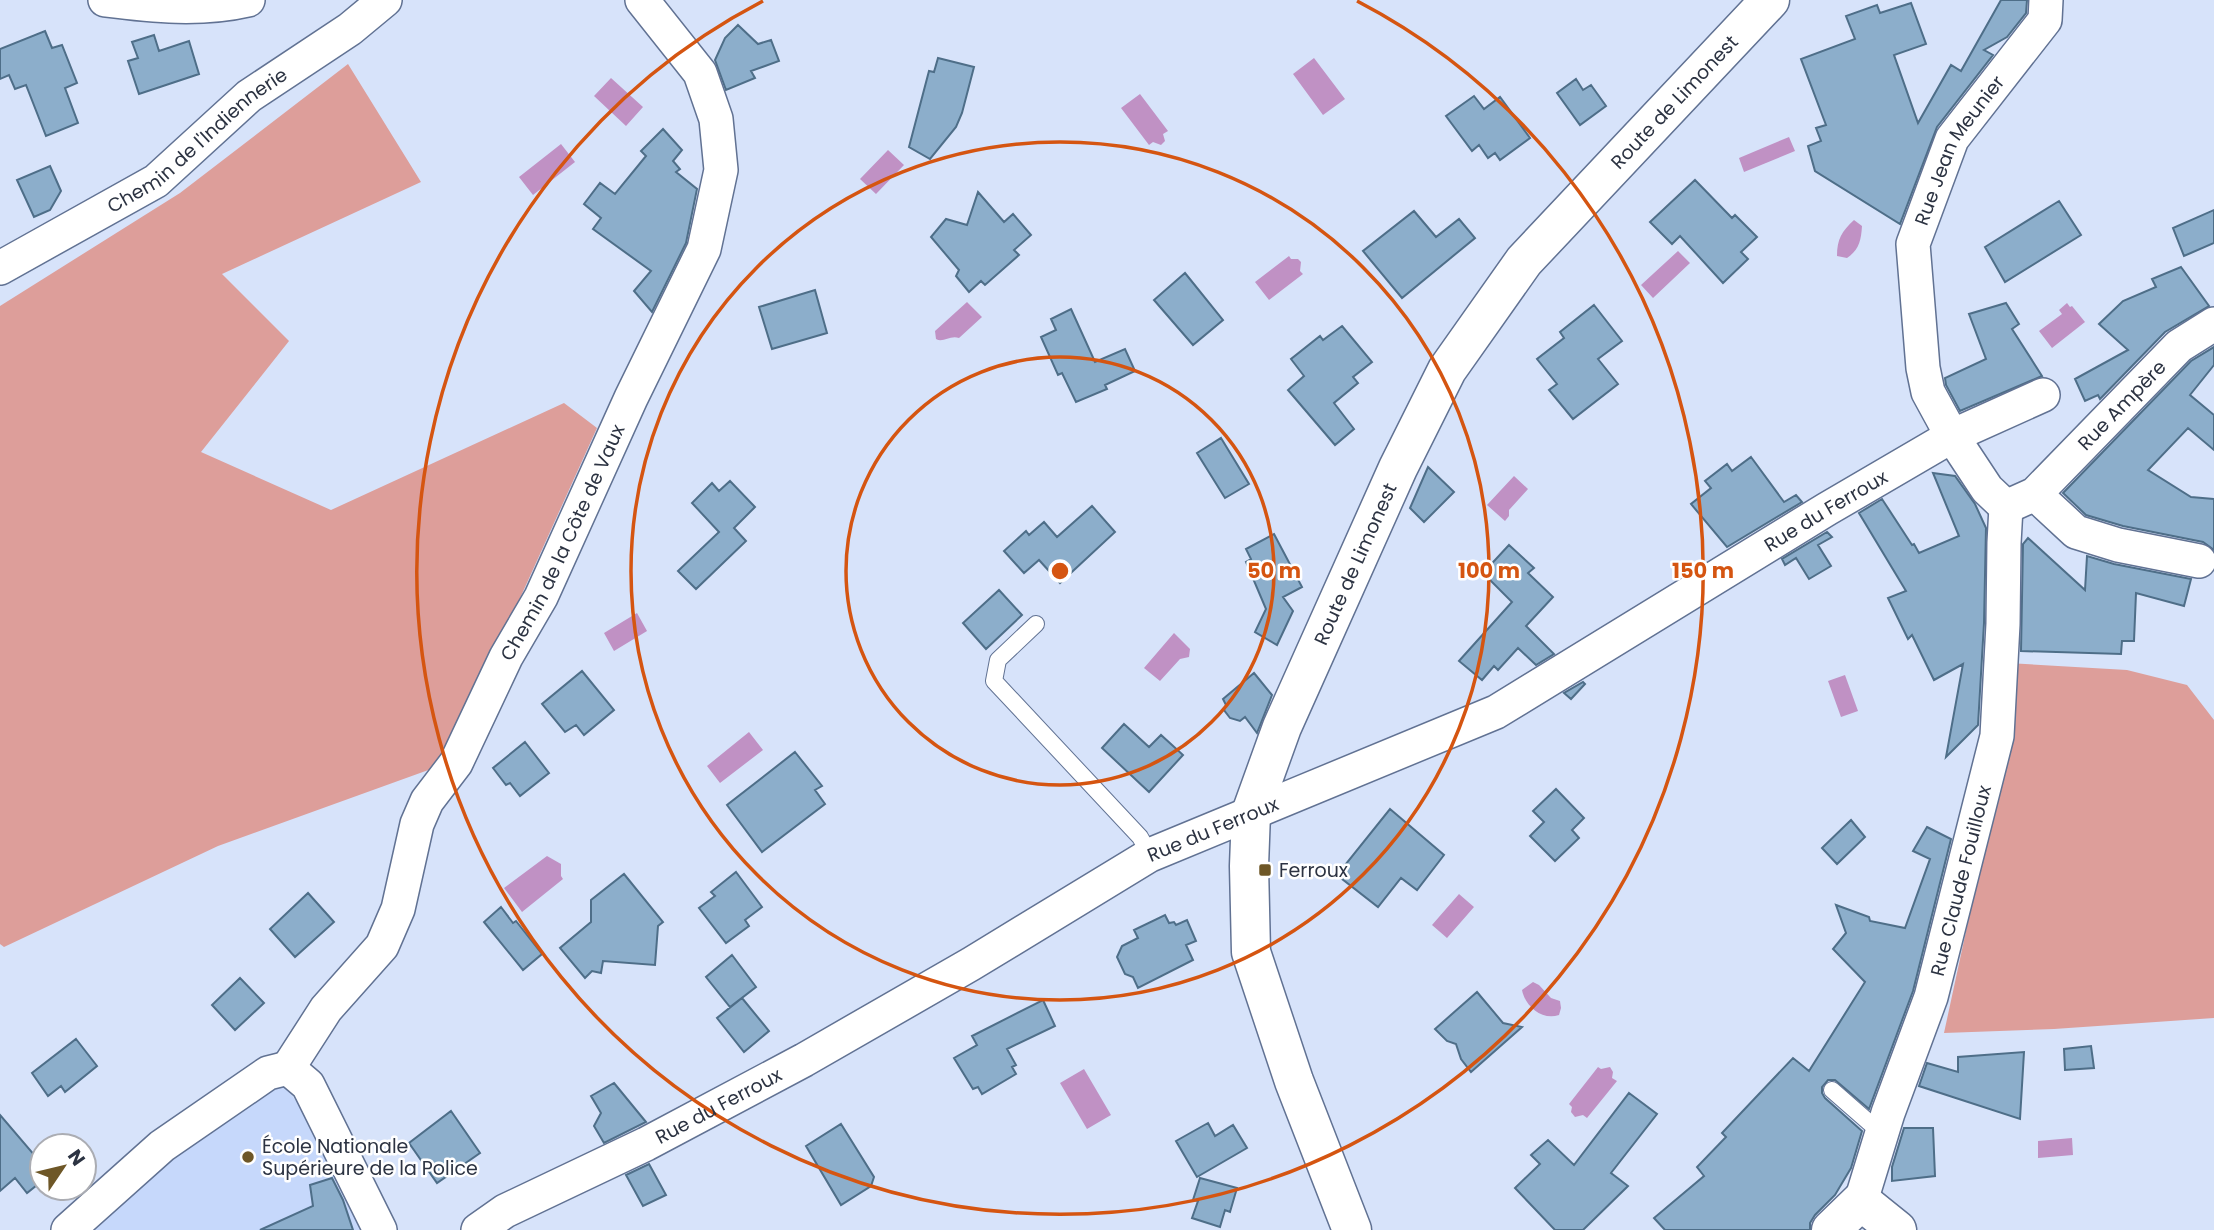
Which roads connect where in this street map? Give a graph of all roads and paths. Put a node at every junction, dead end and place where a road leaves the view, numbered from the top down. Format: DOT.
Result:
graph roads {
  1 [pos="104,0"];
  2 [pos="248,0"];
  3 [pos="385,0"];
  4 [pos="642,0"];
  5 [pos="1770,0"];
  6 [pos="2046,0"];
  7 [pos="0,268"];
  8 [pos="2214,324"];
  9 [pos="2043,395"];
  10 [pos="1952,436"];
  11 [pos="2021,500"];
  12 [pos="2199,561"];
  13 [pos="1036,624"];
  14 [pos="1251,813"];
  15 [pos="1150,855"];
  16 [pos="288,1068"];
  17 [pos="1832,1090"];
  18 [pos="1883,1129"];
  19 [pos="1861,1201"];
  20 [pos="68,1230"];
  21 [pos="380,1230"];
  22 [pos="478,1230"];
  23 [pos="1352,1230"];
  24 [pos="1831,1230"];
  25 [pos="1897,1230"];
  1 -- 2 [label="street"];
  3 -- 7 [label="street, Chemin de l'Indiennerie"];
  4 -- 16 [label="street, Chemin de la Côte de Vaux"];
  5 -- 14 [label="street, Route de Limonest"];
  6 -- 10 [label="street, Rue Jean Meunier"];
  8 -- 11 [label="street, Rue Ampère"];
  9 -- 10 [label="street, Rue du Ferroux"];
  10 -- 11 [label="street, Rue Jean Meunier"];
  10 -- 14 [label="street, Rue du Ferroux"];
  11 -- 12 [label="street, Rue Jean Meunier"];
  11 -- 18 [label="street, Rue Claude Fouilloux"];
  13 -- 15 [label="lane"];
  14 -- 15 [label="street, Rue du Ferroux"];
  14 -- 23 [label="street, Route de Limonest"];
  15 -- 22 [label="street, Rue du Ferroux"];
  16 -- 20 [label="street"];
  16 -- 21 [label="street"];
  17 -- 18 [label="lane"];
  18 -- 19 [label="street, Rue Claude Fouilloux"];
  19 -- 24 [label="street, Rue Claude Fouilloux"];
  19 -- 25 [label="street"];
}
